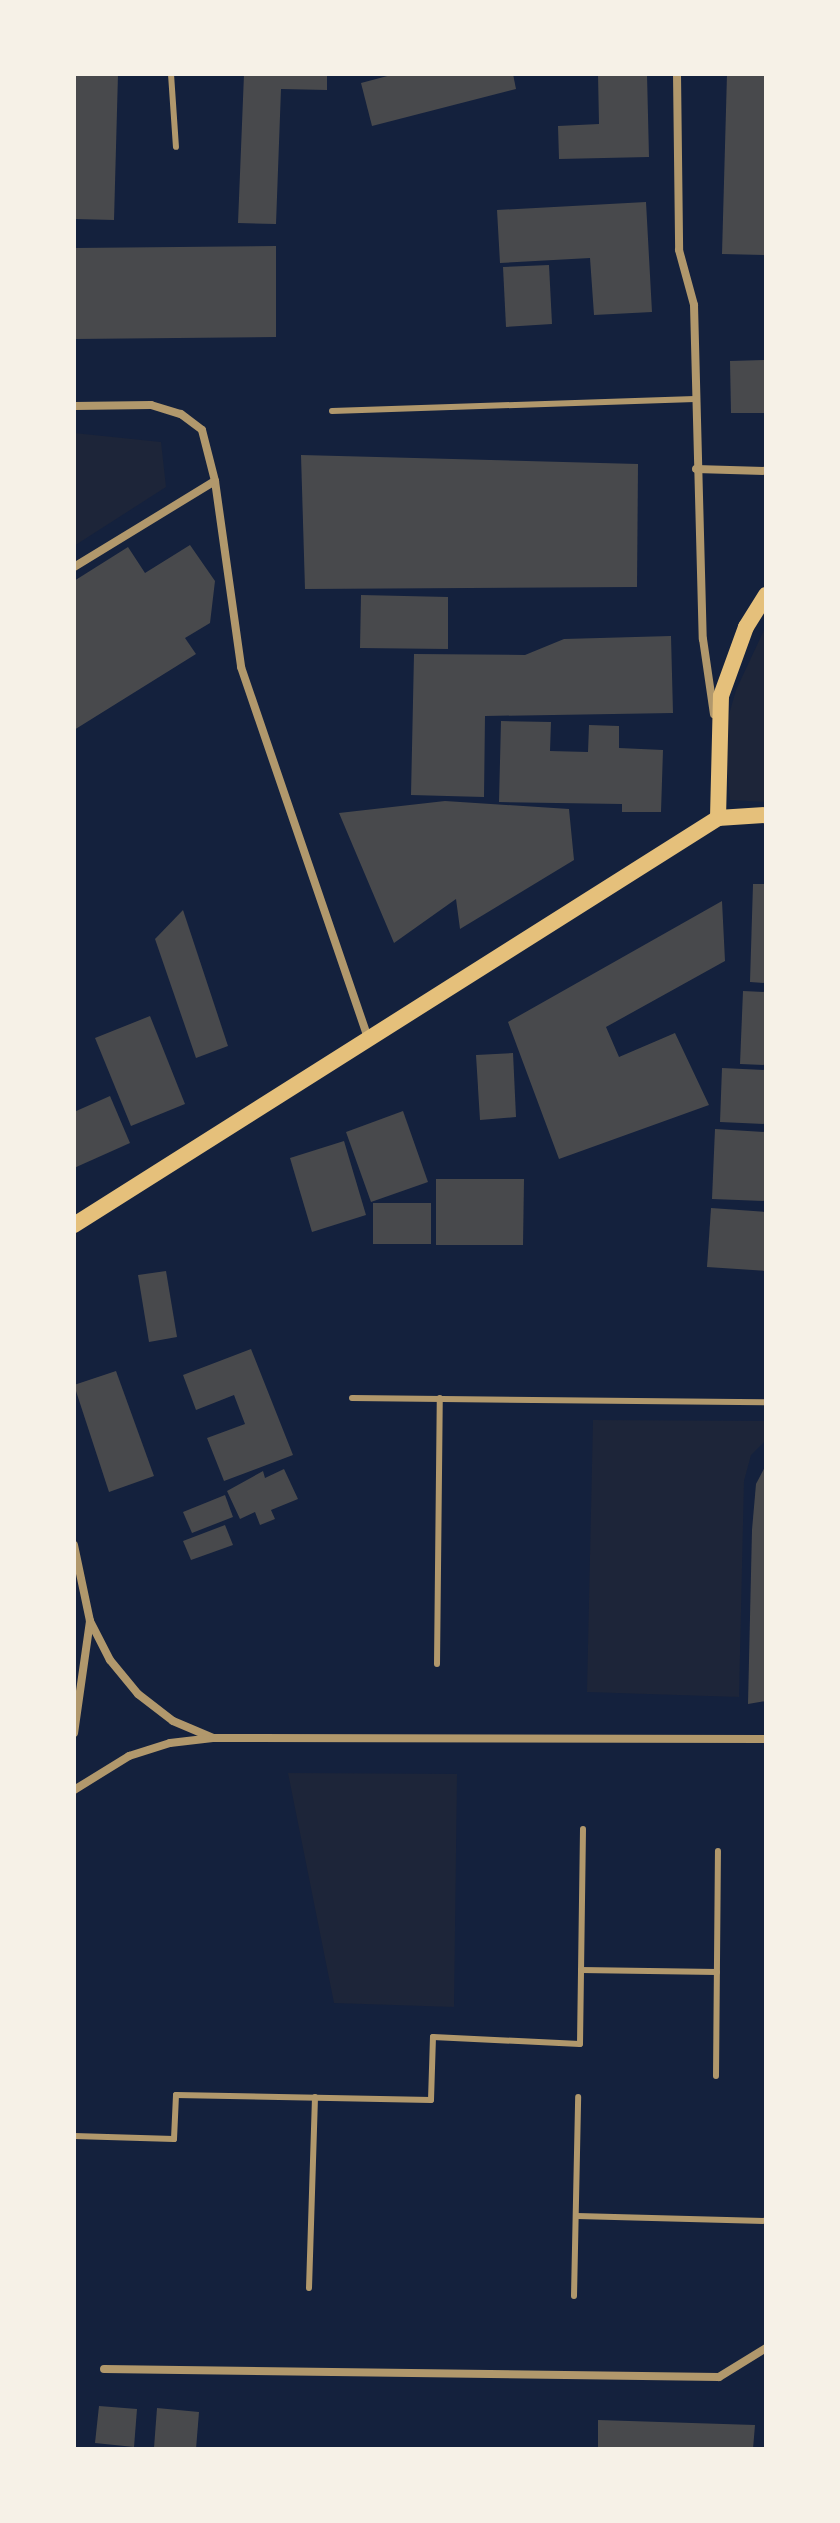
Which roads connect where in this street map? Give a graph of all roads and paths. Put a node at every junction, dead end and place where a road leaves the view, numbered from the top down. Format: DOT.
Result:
graph roads {
  1 [pos="171,74"];
  2 [pos="677,74"];
  3 [pos="176,147"];
  4 [pos="695,399"];
  5 [pos="74,406"];
  6 [pos="332,411"];
  7 [pos="696,469"];
  8 [pos="766,471"];
  9 [pos="215,481"];
  10 [pos="74,567"];
  11 [pos="766,595"];
  12 [pos="717,732"];
  13 [pos="766,815"];
  14 [pos="718,818"];
  15 [pos="368,1039"];
  16 [pos="74,1225"];
  17 [pos="352,1398"];
  18 [pos="440,1398"];
  19 [pos="766,1402"];
  20 [pos="74,1545"];
  21 [pos="90,1621"];
  22 [pos="437,1664"];
  23 [pos="74,1733"];
  24 [pos="213,1738"];
  25 [pos="766,1739"];
  26 [pos="74,1790"];
  27 [pos="583,1829"];
  28 [pos="718,1851"];
  29 [pos="581,1970"];
  30 [pos="717,1972"];
  31 [pos="716,2076"];
  32 [pos="315,2097"];
  33 [pos="578,2097"];
  34 [pos="74,2136"];
  35 [pos="577,2216"];
  36 [pos="766,2221"];
  37 [pos="309,2288"];
  38 [pos="574,2296"];
  39 [pos="766,2348"];
  40 [pos="104,2369"];
  1 -- 3 [label="lane"];
  2 -- 4 [label="street"];
  4 -- 6 [label="lane"];
  4 -- 7 [label="street"];
  5 -- 9 [label="street"];
  7 -- 8 [label="street"];
  7 -- 12 [label="street"];
  9 -- 10 [label="street"];
  9 -- 15 [label="street"];
  11 -- 12 [label="main road"];
  12 -- 14 [label="main road"];
  13 -- 14 [label="main road"];
  14 -- 15 [label="main road"];
  15 -- 16 [label="main road"];
  17 -- 18 [label="lane"];
  18 -- 19 [label="lane"];
  18 -- 22 [label="lane"];
  20 -- 21 [label="street"];
  21 -- 23 [label="street"];
  21 -- 24 [label="street"];
  24 -- 25 [label="street"];
  24 -- 26 [label="street"];
  27 -- 29 [label="lane"];
  28 -- 30 [label="lane"];
  29 -- 30 [label="lane"];
  29 -- 32 [label="lane"];
  30 -- 31 [label="lane"];
  32 -- 34 [label="lane"];
  32 -- 37 [label="lane"];
  33 -- 35 [label="lane"];
  35 -- 36 [label="lane"];
  35 -- 38 [label="lane"];
  39 -- 40 [label="street"];
}
